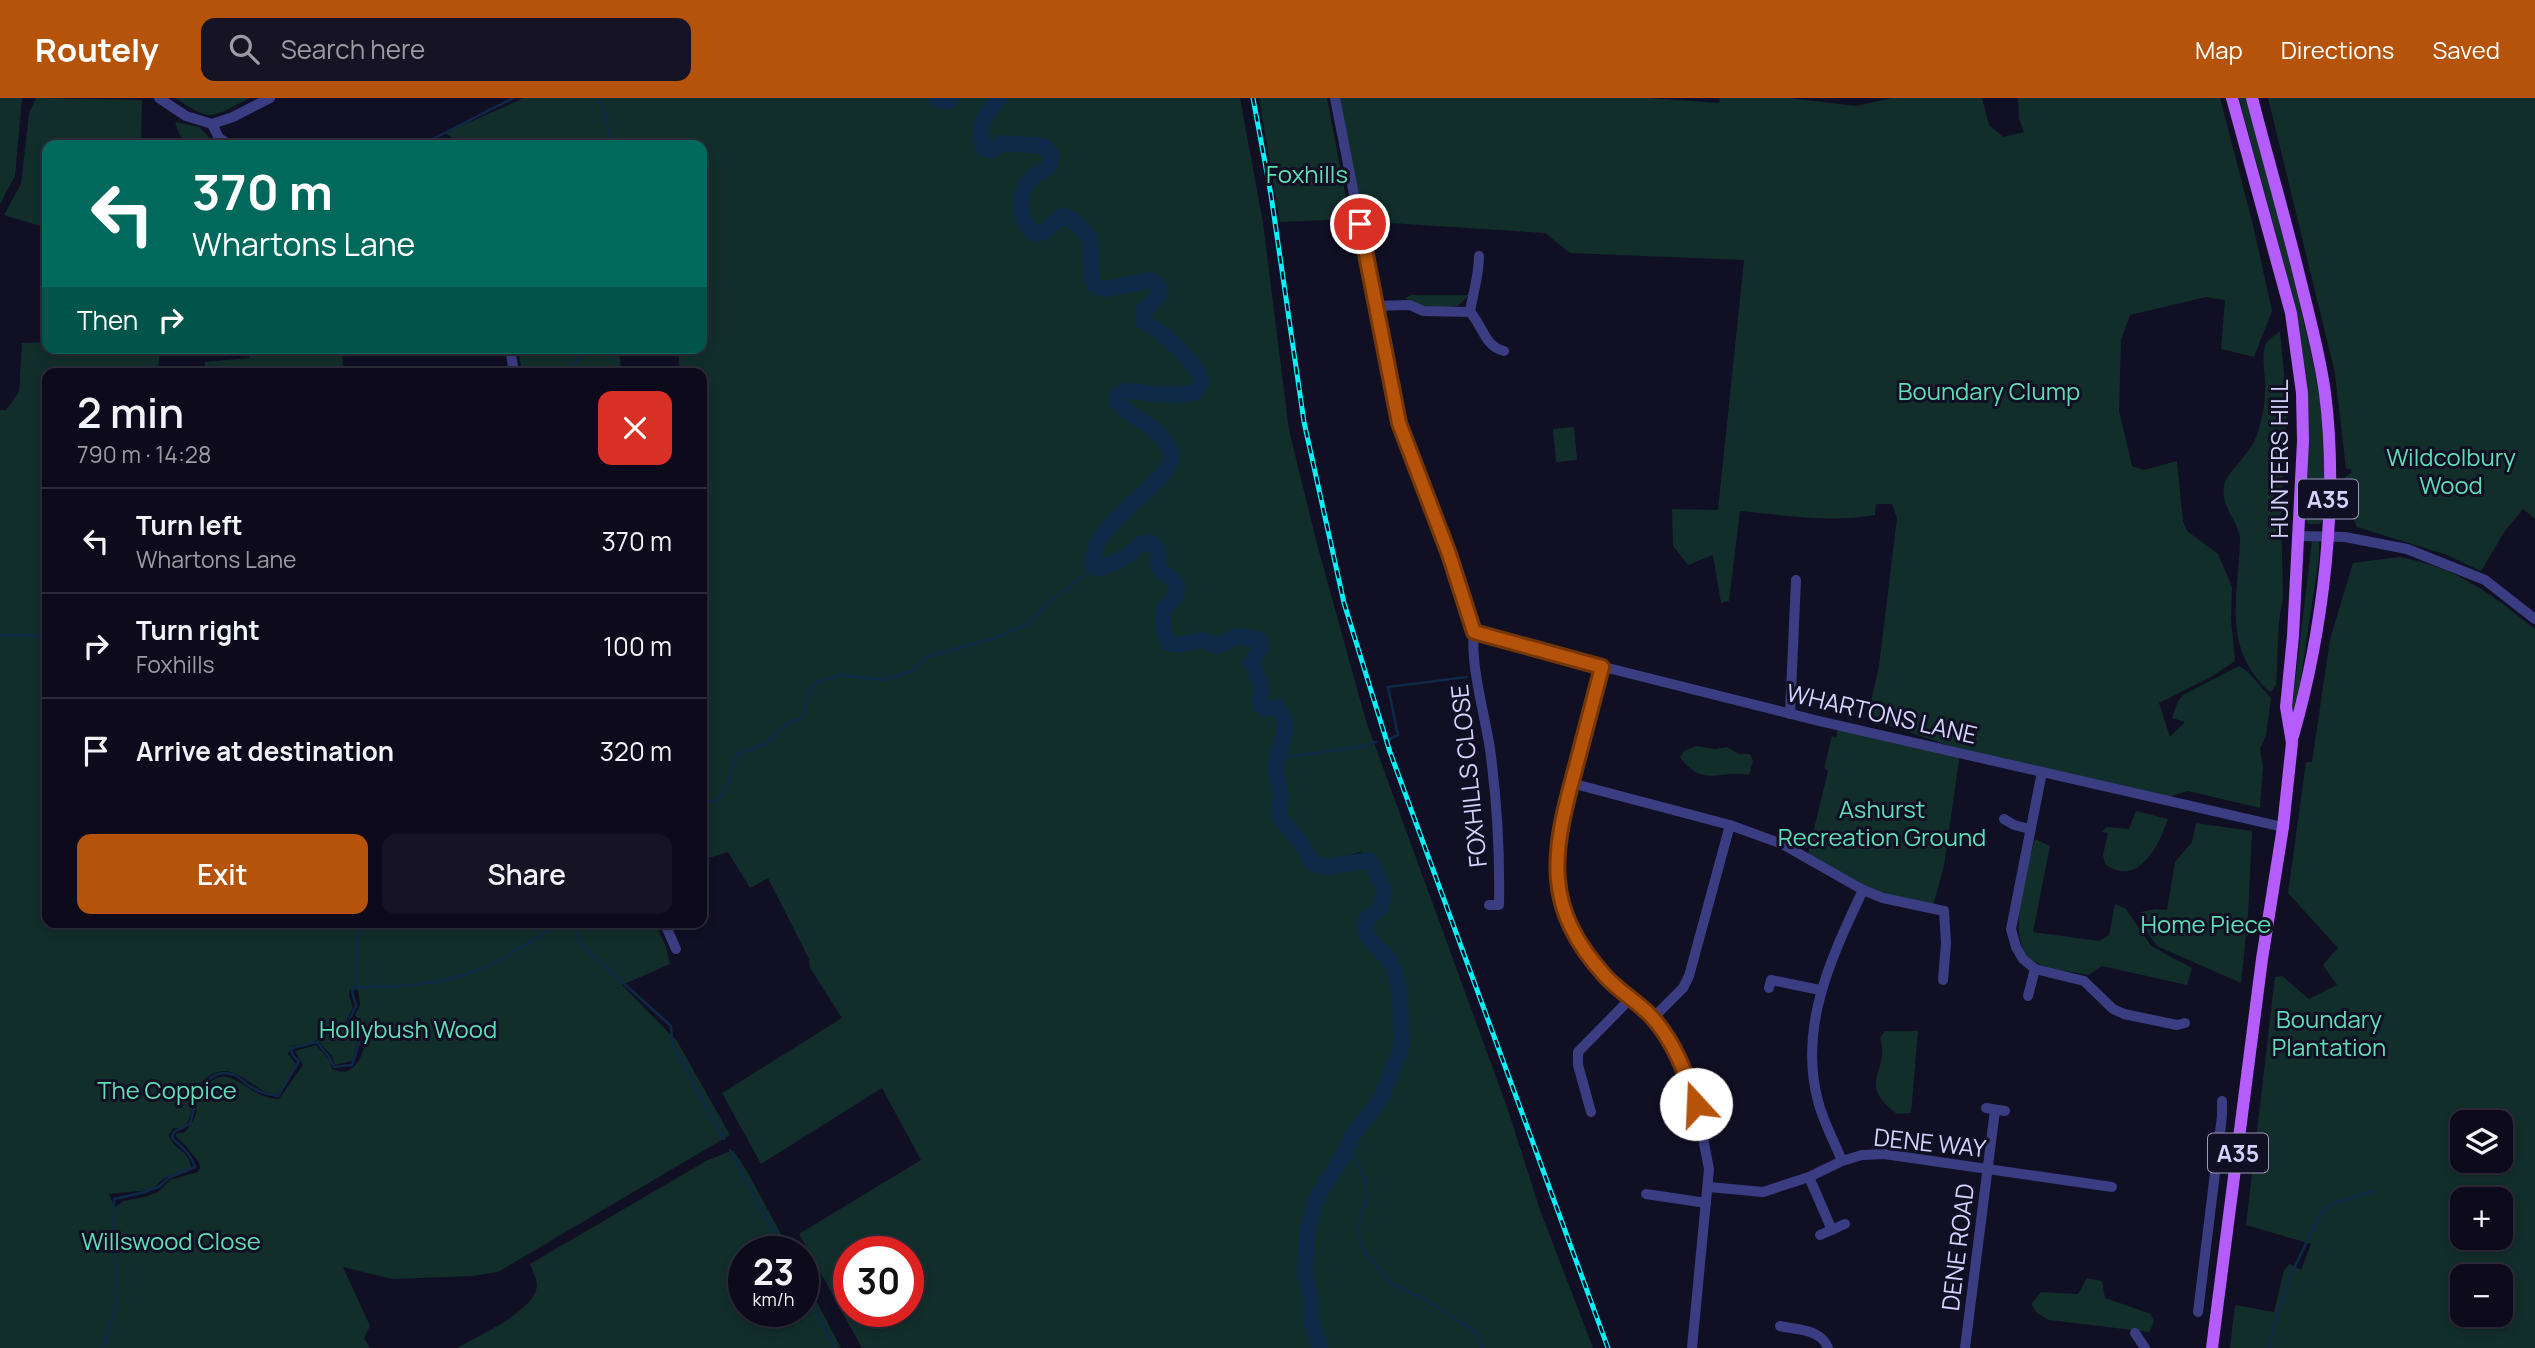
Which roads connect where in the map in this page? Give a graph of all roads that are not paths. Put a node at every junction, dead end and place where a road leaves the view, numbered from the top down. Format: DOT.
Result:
graph roads {
  1 [pos="159,98"];
  2 [pos="270,98"];
  3 [pos="1335,98"];
  4 [pos="2232,98"];
  5 [pos="2252,98"];
  6 [pos="212,124"];
  7 [pos="222,140"];
  8 [pos="1479,256"];
  9 [pos="1375,306"];
  10 [pos="1470,312"];
  11 [pos="1504,351"];
  12 [pos="2299,536"];
  13 [pos="2328,537"];
  14 [pos="1796,580"];
  15 [pos="2535,619"];
  16 [pos="1474,632"];
  17 [pos="1602,667"];
  18 [pos="1790,713"];
  19 [pos="2292,743"];
  20 [pos="2042,772"];
  21 [pos="1572,783"];
  22 [pos="2004,819"];
  23 [pos="1730,825"];
  24 [pos="2283,827"];
  25 [pos="2030,830"];
  26 [pos="1863,890"];
  27 [pos="1489,905"];
  28 [pos="667,928"];
  29 [pos="676,949"];
  30 [pos="2035,969"];
  31 [pos="1771,980"];
  32 [pos="1943,980"];
  33 [pos="1821,989"];
  34 [pos="2028,996"];
  35 [pos="1630,999"];
  36 [pos="1653,1018"];
  37 [pos="2185,1023"];
  38 [pos="2221,1101"];
  39 [pos="1995,1110"];
  40 [pos="1591,1112"];
  41 [pos="1842,1161"];
  42 [pos="1988,1170"];
  43 [pos="1809,1177"];
  44 [pos="1709,1187"];
  45 [pos="2112,1187"];
  46 [pos="1646,1194"];
  47 [pos="1706,1203"];
  48 [pos="2211,1204"];
  49 [pos="2231,1207"];
  50 [pos="1845,1224"];
  51 [pos="1832,1230"];
  52 [pos="1820,1236"];
  53 [pos="2198,1312"];
  54 [pos="1780,1326"];
  55 [pos="2135,1333"];
  56 [pos="1692,1348"];
  57 [pos="1828,1348"];
  58 [pos="1965,1348"];
  59 [pos="2145,1348"];
  60 [pos="2212,1348"];
  1 -- 6 [label="street"];
  2 -- 6 [label="street"];
  3 -- 9 [label="street"];
  4 -- 12 [label="main road, HUNTERS HILL / A35"];
  5 -- 13 [label="main road, HUNTERS HILL / A35"];
  6 -- 7 [label="street"];
  8 -- 10 [label="street"];
  9 -- 10 [label="street"];
  9 -- 16 [label="street"];
  10 -- 11 [label="street"];
  12 -- 13 [label="street"];
  12 -- 19 [label="main road, HUNTERS HILL / A35"];
  13 -- 15 [label="street"];
  13 -- 19 [label="main road, HUNTERS HILL / A35"];
  14 -- 18 [label="street"];
  16 -- 17 [label="street, WHARTONS LANE"];
  16 -- 27 [label="street, FOXHILLS CLOSE"];
  17 -- 18 [label="street, WHARTONS LANE"];
  17 -- 21 [label="street"];
  18 -- 20 [label="street, WHARTONS LANE"];
  19 -- 24 [label="main road, HUNTERS HILL / A35"];
  20 -- 24 [label="street, WHARTONS LANE"];
  20 -- 25 [label="street"];
  21 -- 23 [label="street"];
  21 -- 35 [label="street"];
  22 -- 25 [label="street"];
  23 -- 26 [label="street"];
  23 -- 36 [label="street"];
  24 -- 49 [label="main road, A35"];
  25 -- 30 [label="street"];
  26 -- 32 [label="street"];
  26 -- 33 [label="street"];
  28 -- 29 [label="street"];
  30 -- 34 [label="street"];
  30 -- 37 [label="street"];
  31 -- 33 [label="street"];
  33 -- 41 [label="street"];
  35 -- 36 [label="street"];
  35 -- 40 [label="street"];
  36 -- 44 [label="street"];
  38 -- 48 [label="street"];
  39 -- 42 [label="street, DENE ROAD"];
  41 -- 42 [label="street, DENE WAY"];
  41 -- 43 [label="street, DENE WAY"];
  42 -- 45 [label="street, DENE WAY"];
  42 -- 58 [label="street, DENE ROAD"];
  43 -- 44 [label="street, DENE WAY"];
  43 -- 51 [label="street"];
  44 -- 47 [label="street"];
  46 -- 47 [label="street"];
  47 -- 56 [label="street"];
  48 -- 49 [label="street"];
  48 -- 53 [label="street"];
  49 -- 60 [label="main road, A35"];
  50 -- 51 [label="street"];
  51 -- 52 [label="street"];
  54 -- 57 [label="street"];
  55 -- 59 [label="street"];
}
